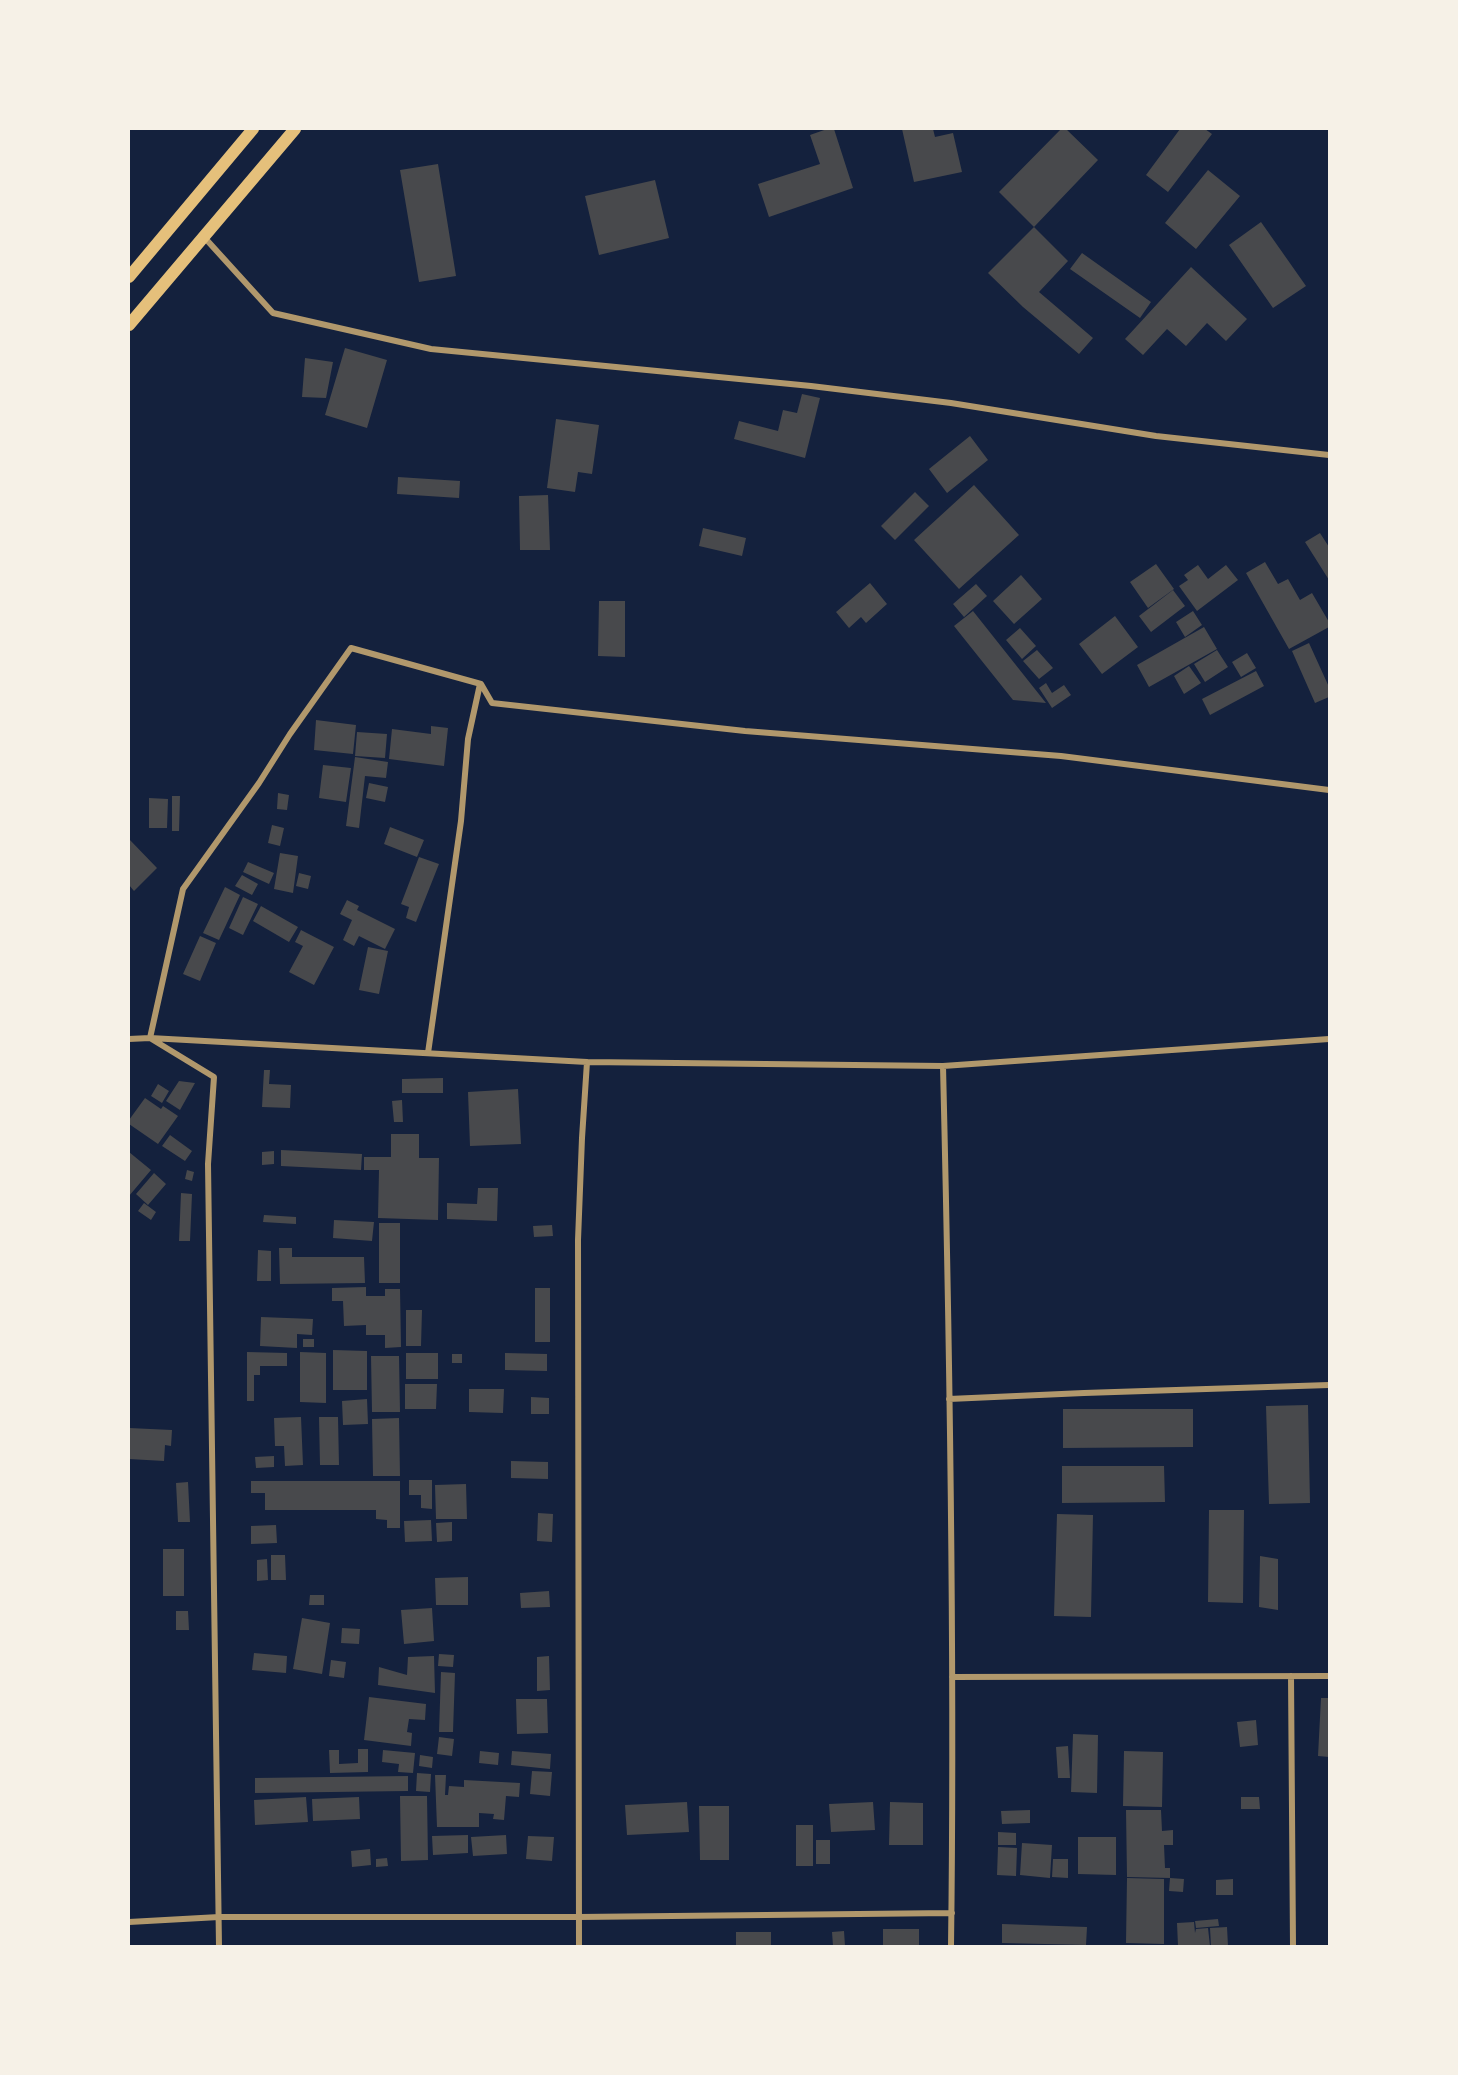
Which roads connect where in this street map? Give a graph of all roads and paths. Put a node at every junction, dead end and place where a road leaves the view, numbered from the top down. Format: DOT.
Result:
graph roads {
  1 [pos="253,129"];
  2 [pos="295,129"];
  3 [pos="204,237"];
  4 [pos="129,277"];
  5 [pos="129,325"];
  6 [pos="1329,455"];
  7 [pos="481,684"];
  8 [pos="1329,790"];
  9 [pos="150,1038"];
  10 [pos="1329,1039"];
  11 [pos="129,1040"];
  12 [pos="428,1053"];
  13 [pos="588,1062"];
  14 [pos="943,1066"];
  15 [pos="1329,1385"];
  16 [pos="949,1399"];
  17 [pos="1291,1676"];
  18 [pos="1329,1676"];
  19 [pos="952,1677"];
  20 [pos="952,1913"];
  21 [pos="219,1917"];
  22 [pos="579,1917"];
  23 [pos="129,1922"];
  24 [pos="219,1946"];
  25 [pos="579,1946"];
  26 [pos="951,1946"];
  27 [pos="1293,1946"];
  1 -- 4 [label="main road"];
  2 -- 3 [label="main road"];
  3 -- 5 [label="main road"];
  3 -- 6 [label="street"];
  7 -- 8 [label="street"];
  7 -- 9 [label="street"];
  7 -- 12 [label="street"];
  9 -- 11 [label="street"];
  9 -- 12 [label="street"];
  9 -- 21 [label="street"];
  10 -- 14 [label="street"];
  12 -- 13 [label="street"];
  13 -- 14 [label="street"];
  13 -- 22 [label="street"];
  14 -- 16 [label="street"];
  15 -- 16 [label="street"];
  16 -- 19 [label="street"];
  17 -- 18 [label="street"];
  17 -- 19 [label="street"];
  17 -- 27 [label="street"];
  19 -- 20 [label="street"];
  20 -- 22 [label="street"];
  20 -- 26 [label="street"];
  21 -- 22 [label="street"];
  21 -- 23 [label="street"];
  21 -- 24 [label="street"];
  22 -- 25 [label="street"];
}
